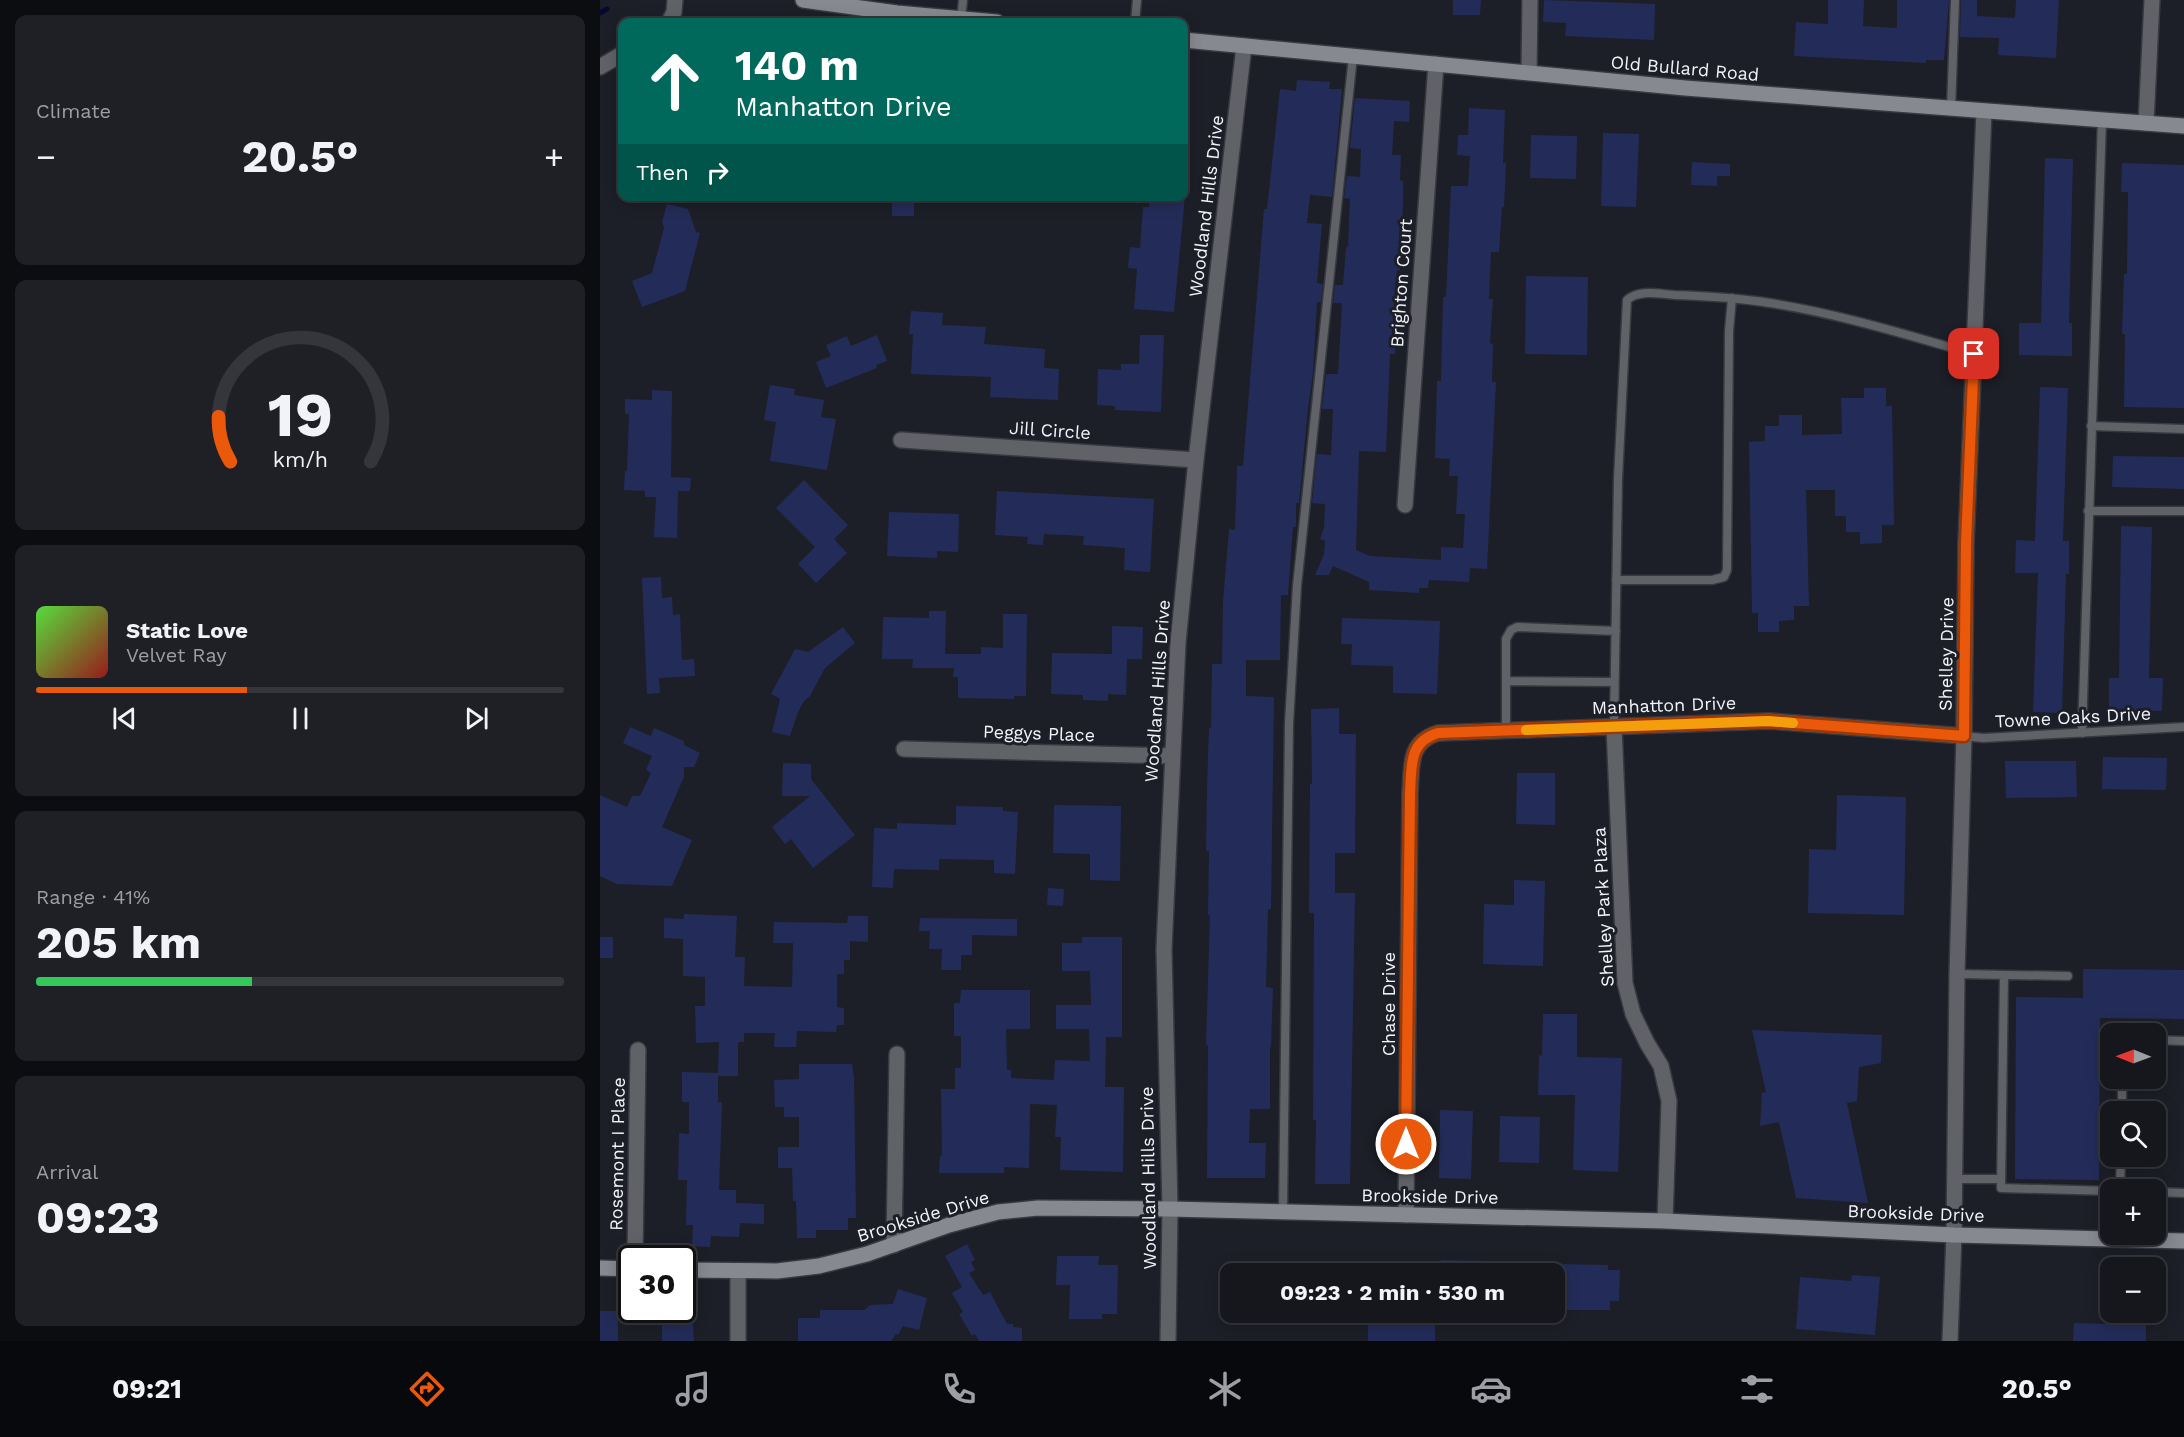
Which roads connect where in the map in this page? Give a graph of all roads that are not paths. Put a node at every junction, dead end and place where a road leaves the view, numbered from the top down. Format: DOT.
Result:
graph roads {
  1 [pos="675,0"];
  2 [pos="803,0"];
  3 [pos="963,0"];
  4 [pos="1137,0"];
  5 [pos="1530,0"];
  6 [pos="1955,0"];
  7 [pos="2152,0"];
  8 [pos="671,18"];
  9 [pos="953,18"];
  10 [pos="961,18"];
  11 [pos="1135,18"];
  12 [pos="1188,40"];
  13 [pos="1244,46"];
  14 [pos="618,56"];
  15 [pos="1353,56"];
  16 [pos="1436,64"];
  17 [pos="600,67"];
  18 [pos="1528,73"];
  19 [pos="1951,109"];
  20 [pos="1984,111"];
  21 [pos="2102,119"];
  22 [pos="2146,123"];
  23 [pos="2184,126"];
  24 [pos="1732,298"];
  25 [pos="1974,354"];
  26 [pos="2091,426"];
  27 [pos="2184,429"];
  28 [pos="901,440"];
  29 [pos="1196,460"];
  30 [pos="1405,505"];
  31 [pos="2088,511"];
  32 [pos="2184,511"];
  33 [pos="1616,580"];
  34 [pos="1616,631"];
  35 [pos="1506,681"];
  36 [pos="1614,682"];
  37 [pos="1614,727"];
  38 [pos="2184,727"];
  39 [pos="1506,731"];
  40 [pos="2082,734"];
  41 [pos="1964,736"];
  42 [pos="904,749"];
  43 [pos="1172,756"];
  44 [pos="1410,793"];
  45 [pos="1957,975"];
  46 [pos="2004,975"];
  47 [pos="2068,976"];
  48 [pos="2166,1040"];
  49 [pos="2184,1041"];
  50 [pos="638,1050"];
  51 [pos="897,1054"];
  52 [pos="1955,1179"];
  53 [pos="2001,1179"];
  54 [pos="2100,1191"];
  55 [pos="2166,1192"];
  56 [pos="2184,1193"];
  57 [pos="1170,1209"];
  58 [pos="1283,1212"];
  59 [pos="1406,1215"];
  60 [pos="1665,1221"];
  61 [pos="1954,1235"];
  62 [pos="2100,1237"];
  63 [pos="2166,1240"];
  64 [pos="2184,1241"];
  65 [pos="635,1245"];
  66 [pos="894,1245"];
  67 [pos="600,1268"];
  68 [pos="618,1269"];
  69 [pos="696,1270"];
  70 [pos="738,1272"];
  71 [pos="738,1341"];
  72 [pos="1168,1341"];
  73 [pos="1950,1341"];
  1 -- 8 [label="street"];
  2 -- 9 [label="street"];
  3 -- 10 [label="lane"];
  4 -- 11 [label="lane"];
  5 -- 18 [label="street"];
  6 -- 19 [label="lane"];
  7 -- 22 [label="street"];
  12 -- 13 [label="street, Old Bullard Road"];
  13 -- 15 [label="street, Old Bullard Road"];
  13 -- 29 [label="street, Woodland Hills Drive"];
  14 -- 17 [label="street"];
  15 -- 16 [label="street, Old Bullard Road"];
  15 -- 58 [label="lane"];
  16 -- 18 [label="street, Old Bullard Road"];
  16 -- 30 [label="street, Brighton Court"];
  18 -- 19 [label="street, Old Bullard Road"];
  19 -- 20 [label="street, Old Bullard Road"];
  20 -- 21 [label="street, Old Bullard Road"];
  20 -- 25 [label="street, Shelley Drive"];
  21 -- 22 [label="street, Old Bullard Road"];
  21 -- 26 [label="lane"];
  22 -- 23 [label="street, Old Bullard Road"];
  24 -- 25 [label="lane"];
  24 -- 33 [label="lane"];
  24 -- 33 [label="lane"];
  25 -- 41 [label="street, Shelley Drive"];
  26 -- 27 [label="lane"];
  26 -- 31 [label="lane"];
  28 -- 29 [label="street, Jill Circle"];
  29 -- 43 [label="street, Woodland Hills Drive"];
  31 -- 32 [label="lane"];
  31 -- 40 [label="lane"];
  33 -- 34 [label="lane"];
  34 -- 35 [label="lane"];
  34 -- 36 [label="lane"];
  35 -- 36 [label="lane"];
  35 -- 39 [label="lane"];
  36 -- 37 [label="lane"];
  37 -- 39 [label="street, Manhatton Drive"];
  37 -- 41 [label="street, Manhatton Drive"];
  37 -- 60 [label="street, Shelley Park Plaza"];
  38 -- 40 [label="lane, Towne Oaks Drive"];
  39 -- 44 [label="street, Manhatton Drive"];
  40 -- 41 [label="lane, Towne Oaks Drive"];
  41 -- 45 [label="street, Shelley Drive"];
  42 -- 43 [label="street, Peggys Place"];
  43 -- 57 [label="street, Woodland Hills Drive"];
  44 -- 59 [label="street, Chase Drive"];
  45 -- 46 [label="lane"];
  45 -- 52 [label="street, Shelley Drive"];
  46 -- 47 [label="lane"];
  46 -- 53 [label="lane"];
  48 -- 49 [label="lane"];
  50 -- 65 [label="street, Rosemont I Place"];
  51 -- 66 [label="street"];
  52 -- 53 [label="lane"];
  52 -- 61 [label="street, Shelley Drive"];
  53 -- 54 [label="lane"];
  55 -- 56 [label="lane"];
  57 -- 58 [label="street, Brookside Drive"];
  57 -- 66 [label="street, Brookside Drive"];
  57 -- 72 [label="street, Woodland Hills Drive"];
  58 -- 59 [label="street, Brookside Drive"];
  59 -- 60 [label="street, Brookside Drive"];
  60 -- 61 [label="street, Brookside Drive"];
  61 -- 62 [label="street, Brookside Drive"];
  61 -- 73 [label="street, Shelley Drive"];
  63 -- 64 [label="street, Brookside Drive"];
  66 -- 70 [label="street, Brookside Drive"];
  67 -- 68 [label="street"];
  69 -- 70 [label="street, Brookside Drive"];
  70 -- 71 [label="street"];
}
